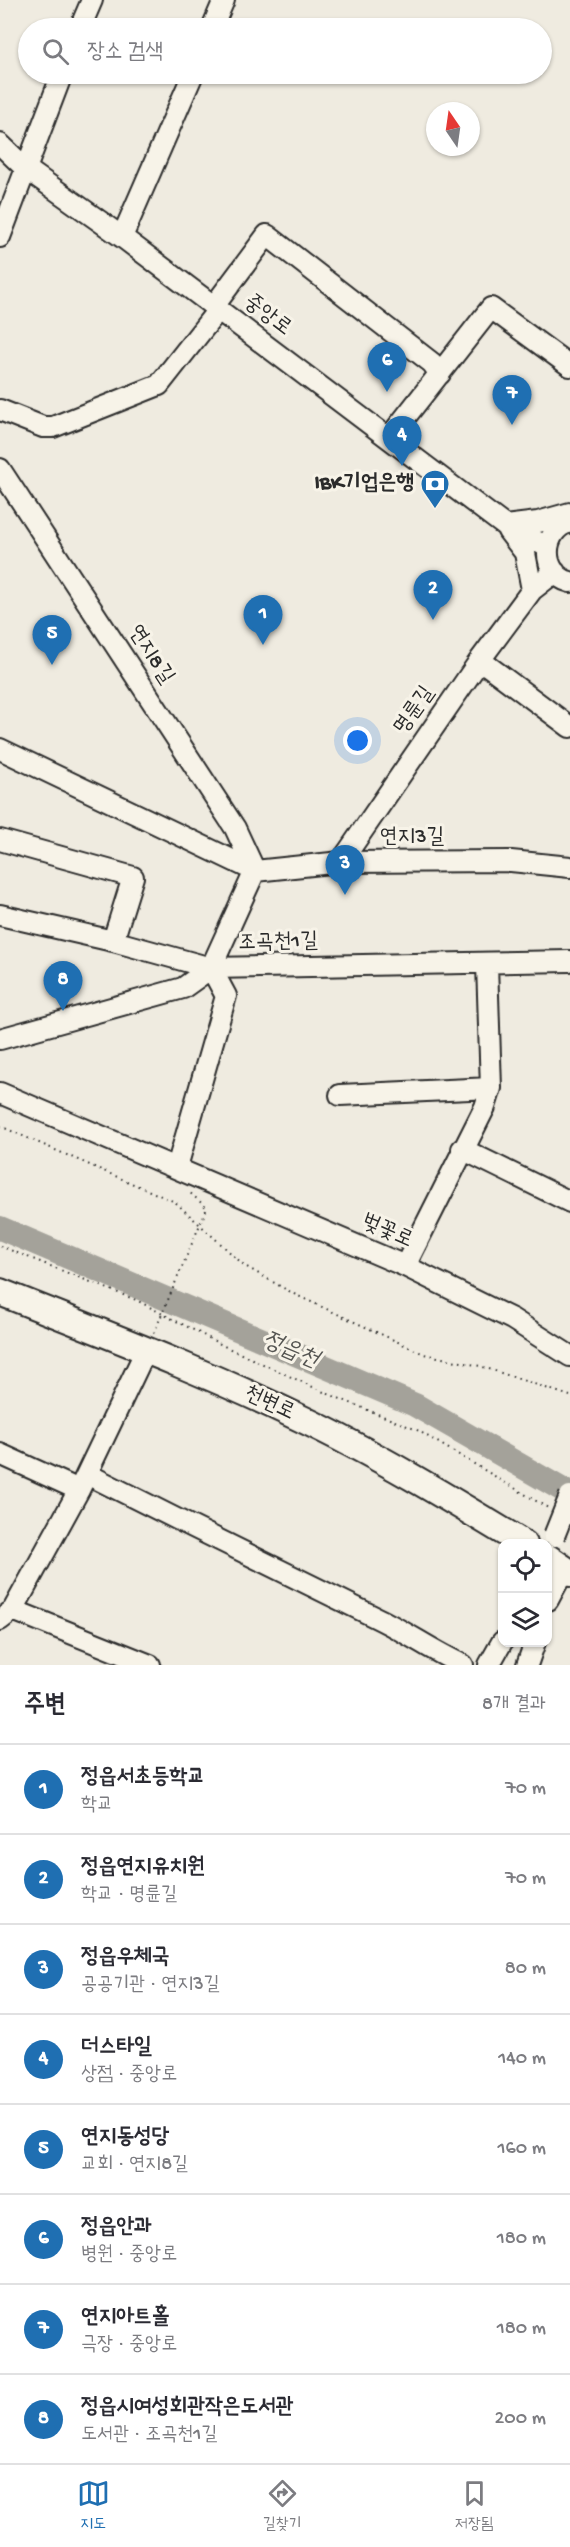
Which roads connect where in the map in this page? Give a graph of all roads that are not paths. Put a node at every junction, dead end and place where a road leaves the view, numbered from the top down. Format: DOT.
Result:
graph roads {
  1 [pos="92,0"];
  2 [pos="224,0"];
  3 [pos="84,18"];
  4 [pos="216,18"];
  5 [pos="58,84"];
  6 [pos="189,84"];
  7 [pos="0,144"];
  8 [pos="24,168"];
  9 [pos="0,237"];
  10 [pos="122,237"];
  11 [pos="216,308"];
  12 [pos="570,366"];
  13 [pos="440,374"];
  14 [pos="0,410"];
  15 [pos="389,438"];
  16 [pos="0,469"];
  17 [pos="570,513"];
  18 [pos="570,522"];
  19 [pos="505,526"];
  20 [pos="548,547"];
  21 [pos="562,577"];
  22 [pos="532,590"];
  23 [pos="570,591"];
  24 [pos="480,660"];
  25 [pos="570,727"];
  26 [pos="0,749"];
  27 [pos="0,840"];
  28 [pos="340,862"];
  29 [pos="570,867"];
  30 [pos="255,871"];
  31 [pos="0,915"];
  32 [pos="113,940"];
  33 [pos="570,961"];
  34 [pos="487,964"];
  35 [pos="211,968"];
  36 [pos="0,1039"];
  37 [pos="490,1089"];
  38 [pos="0,1093"];
  39 [pos="340,1095"];
  40 [pos="462,1149"];
  41 [pos="177,1167"];
  42 [pos="570,1202"];
  43 [pos="405,1266"];
  44 [pos="0,1292"];
  45 [pos="146,1350"];
  46 [pos="570,1356"];
  47 [pos="0,1454"];
  48 [pos="83,1482"];
  49 [pos="570,1496"];
  50 [pos="515,1539"];
  51 [pos="557,1557"];
  52 [pos="549,1593"];
  53 [pos="7,1615"];
  54 [pos="533,1647"];
  55 [pos="456,1664"];
  56 [pos="150,1665"];
  57 [pos="527,1665"];
  1 -- 3 [label="street"];
  2 -- 4 [label="street"];
  5 -- 8 [label="street"];
  6 -- 10 [label="street"];
  7 -- 8 [label="street, 중앙로"];
  8 -- 9 [label="street"];
  8 -- 10 [label="street, 중앙로"];
  10 -- 11 [label="street, 중앙로"];
  11 -- 13 [label="street"];
  11 -- 14 [label="street"];
  11 -- 15 [label="street, 중앙로"];
  12 -- 13 [label="street"];
  13 -- 15 [label="street"];
  15 -- 19 [label="street, 중앙로"];
  16 -- 30 [label="street, 연지8길"];
  17 -- 19 [label="street"];
  18 -- 20 [label="street"];
  19 -- 20 [label="street"];
  19 -- 22 [label="street"];
  20 -- 21 [label="street"];
  21 -- 22 [label="street, 명륜길"];
  22 -- 23 [label="street"];
  22 -- 24 [label="street, 명륜길"];
  24 -- 25 [label="street"];
  24 -- 28 [label="street, 명륜길"];
  26 -- 30 [label="street"];
  27 -- 32 [label="street"];
  28 -- 29 [label="street, 연지3길"];
  28 -- 30 [label="street, 연지3길"];
  30 -- 35 [label="street"];
  31 -- 32 [label="street"];
  32 -- 35 [label="street"];
  33 -- 34 [label="street, 조곡천1길"];
  34 -- 35 [label="street, 조곡천1길"];
  34 -- 37 [label="street"];
  35 -- 36 [label="street, 조곡천1길"];
  35 -- 41 [label="street"];
  37 -- 39 [label="street"];
  37 -- 40 [label="street"];
  38 -- 41 [label="street, 벚꽃로"];
  40 -- 42 [label="street"];
  40 -- 43 [label="street"];
  41 -- 43 [label="street, 벚꽃로"];
  43 -- 46 [label="street, 벚꽃로"];
  44 -- 45 [label="main road, 천변로"];
  45 -- 48 [label="street"];
  45 -- 50 [label="main road, 천변로"];
  47 -- 48 [label="street"];
  48 -- 53 [label="street"];
  48 -- 55 [label="street"];
  49 -- 51 [label="street, bridge"];
  51 -- 52 [label="street"];
  53 -- 56 [label="street"];
  54 -- 57 [label="street"];
}
